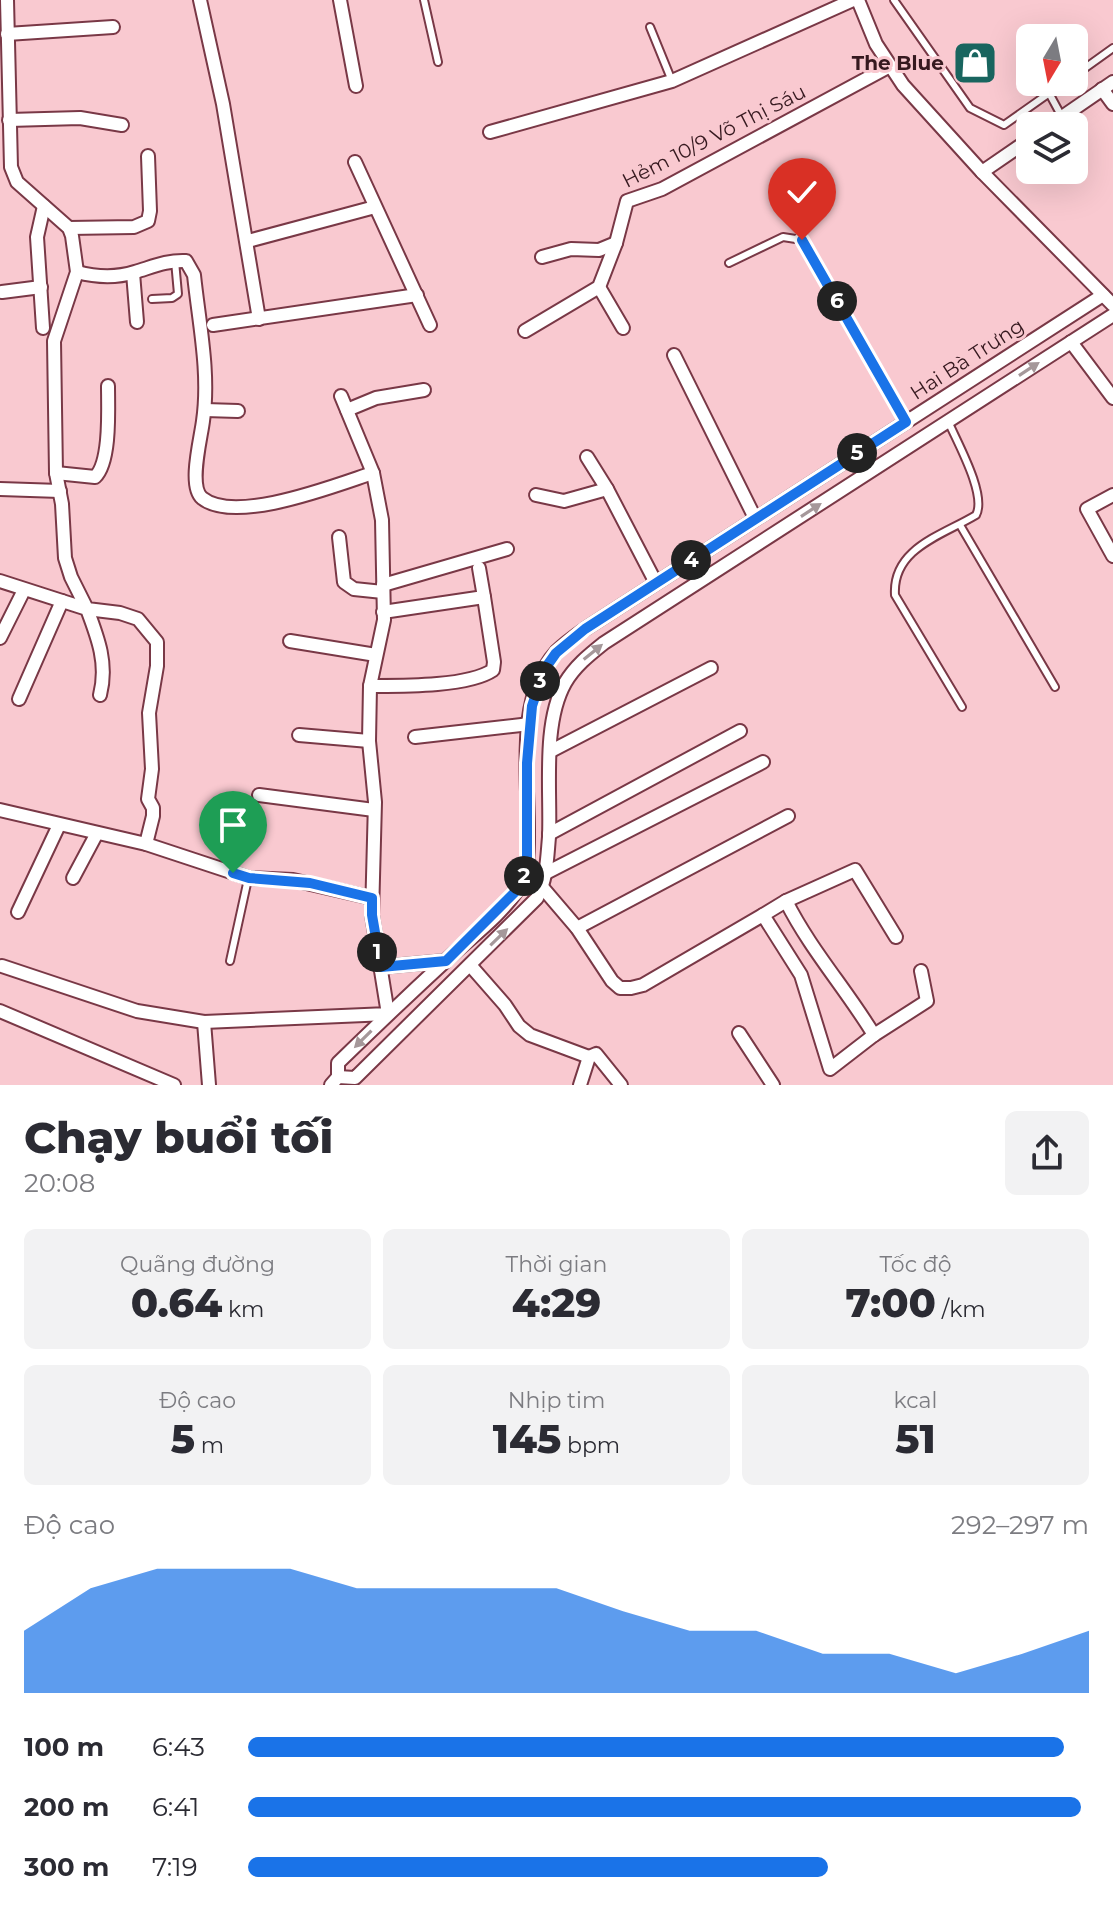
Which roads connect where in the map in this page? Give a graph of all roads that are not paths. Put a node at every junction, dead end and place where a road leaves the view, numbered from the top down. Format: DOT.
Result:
graph roads {
  1 [pos="7,0"];
  2 [pos="200,0"];
  3 [pos="340,0"];
  4 [pos="424,0"];
  5 [pos="856,0"];
  6 [pos="894,0"];
  7 [pos="113,27"];
  8 [pos="650,27"];
  9 [pos="7,34"];
  10 [pos="1113,48"];
  11 [pos="438,62"];
  12 [pos="890,66"];
  13 [pos="1088,66"];
  14 [pos="672,81"];
  15 [pos="1108,85"];
  16 [pos="356,86"];
  17 [pos="1045,96"];
  18 [pos="1113,104"];
  19 [pos="1069,112"];
  20 [pos="9,120"];
  21 [pos="122,125"];
  22 [pos="490,132"];
  23 [pos="1016,149"];
  24 [pos="148,156"];
  25 [pos="355,162"];
  26 [pos="982,172"];
  27 [pos="44,206"];
  28 [pos="375,207"];
  29 [pos="69,228"];
  30 [pos="248,241"];
  31 [pos="616,243"];
  32 [pos="542,257"];
  33 [pos="175,261"];
  34 [pos="729,263"];
  35 [pos="77,272"];
  36 [pos="133,273"];
  37 [pos="41,287"];
  38 [pos="599,287"];
  39 [pos="2,292"];
  40 [pos="417,295"];
  41 [pos="1103,295"];
  42 [pos="152,299"];
  43 [pos="1113,305"];
  44 [pos="1113,315"];
  45 [pos="259,319"];
  46 [pos="137,322"];
  47 [pos="213,325"];
  48 [pos="430,325"];
  49 [pos="43,328"];
  50 [pos="623,328"];
  51 [pos="525,331"];
  52 [pos="1071,342"];
  53 [pos="674,355"];
  54 [pos="108,386"];
  55 [pos="424,390"];
  56 [pos="341,396"];
  57 [pos="1113,398"];
  58 [pos="205,410"];
  59 [pos="347,410"];
  60 [pos="238,411"];
  61 [pos="948,421"];
  62 [pos="906,422"];
  63 [pos="587,457"];
  64 [pos="56,473"];
  65 [pos="373,473"];
  66 [pos="0,489"];
  67 [pos="607,489"];
  68 [pos="60,491"];
  69 [pos="536,495"];
  70 [pos="1113,495"];
  71 [pos="755,518"];
  72 [pos="960,525"];
  73 [pos="339,537"];
  74 [pos="507,549"];
  75 [pos="1113,556"];
  76 [pos="479,568"];
  77 [pos="0,581"];
  78 [pos="656,583"];
  79 [pos="383,588"];
  80 [pos="24,590"];
  81 [pos="484,597"];
  82 [pos="62,601"];
  83 [pos="87,609"];
  84 [pos="383,612"];
  85 [pos="0,638"];
  86 [pos="290,641"];
  87 [pos="376,655"];
  88 [pos="711,668"];
  89 [pos="370,686"];
  90 [pos="1055,687"];
  91 [pos="100,695"];
  92 [pos="19,699"];
  93 [pos="962,707"];
  94 [pos="530,724"];
  95 [pos="740,731"];
  96 [pos="299,735"];
  97 [pos="415,737"];
  98 [pos="369,741"];
  99 [pos="551,751"];
  100 [pos="763,762"];
  101 [pos="259,795"];
  102 [pos="374,810"];
  103 [pos="3,812"];
  104 [pos="788,816"];
  105 [pos="59,825"];
  106 [pos="0,827"];
  107 [pos="97,833"];
  108 [pos="549,834"];
  109 [pos="146,844"];
  110 [pos="546,873"];
  111 [pos="73,878"];
  112 [pos="249,878"];
  113 [pos="542,887"];
  114 [pos="372,898"];
  115 [pos="786,901"];
  116 [pos="18,912"];
  117 [pos="763,915"];
  118 [pos="577,928"];
  119 [pos="896,937"];
  120 [pos="230,961"];
  121 [pos="446,961"];
  122 [pos="470,965"];
  123 [pos="2,966"];
  124 [pos="381,967"];
  125 [pos="921,971"];
  126 [pos="0,1011"];
  127 [pos="388,1014"];
  128 [pos="204,1022"];
  129 [pos="739,1033"];
  130 [pos="874,1035"];
  131 [pos="589,1057"];
  132 [pos="335,1081"];
  133 [pos="174,1085"];
  134 [pos="209,1085"];
  135 [pos="580,1085"];
  136 [pos="621,1085"];
  137 [pos="773,1085"];
  1 -- 9 [label="street"];
  2 -- 30 [label="street"];
  3 -- 16 [label="street"];
  4 -- 11 [label="lane"];
  5 -- 12 [label="street"];
  5 -- 14 [label="street"];
  6 -- 17 [label="lane"];
  7 -- 9 [label="street"];
  8 -- 14 [label="lane"];
  9 -- 20 [label="street"];
  10 -- 13 [label="lane"];
  12 -- 26 [label="street"];
  12 -- 31 [label="street, Hẻm 10/9 Võ Thị Sáu"];
  14 -- 22 [label="street"];
  15 -- 18 [label="street"];
  15 -- 19 [label="street"];
  20 -- 21 [label="street"];
  20 -- 27 [label="street"];
  23 -- 26 [label="street"];
  24 -- 29 [label="street"];
  25 -- 28 [label="street"];
  26 -- 41 [label="street"];
  27 -- 29 [label="street"];
  27 -- 37 [label="street"];
  28 -- 30 [label="street"];
  28 -- 40 [label="street"];
  29 -- 35 [label="street"];
  30 -- 45 [label="street"];
  31 -- 32 [label="street"];
  31 -- 38 [label="street, Hẻm 10/9 Võ Thị Sáu"];
  33 -- 36 [label="street"];
  33 -- 42 [label="lane"];
  33 -- 58 [label="street"];
  34 -- 62 [label="lane"];
  35 -- 36 [label="street"];
  35 -- 64 [label="street"];
  36 -- 46 [label="street"];
  37 -- 39 [label="street"];
  37 -- 49 [label="street"];
  38 -- 50 [label="street"];
  38 -- 51 [label="street"];
  40 -- 45 [label="street"];
  40 -- 48 [label="street"];
  41 -- 43 [label="street"];
  41 -- 62 [label="street, Hai Bà Trưng"];
  44 -- 52 [label="street, Hai Bà Trưng"];
  45 -- 47 [label="street"];
  52 -- 57 [label="street"];
  61 -- 52 [label="street, Hai Bà Trưng, one-way"];
  53 -- 71 [label="street"];
  54 -- 64 [label="street"];
  55 -- 59 [label="street"];
  56 -- 59 [label="street"];
  58 -- 60 [label="street"];
  58 -- 65 [label="street"];
  59 -- 65 [label="street"];
  61 -- 72 [label="lane"];
  99 -- 61 [label="street, Hai Bà Trưng, one-way"];
  62 -- 71 [label="street, Hai Bà Trưng"];
  63 -- 67 [label="street"];
  64 -- 68 [label="street"];
  65 -- 79 [label="street"];
  66 -- 68 [label="street"];
  67 -- 69 [label="street"];
  67 -- 78 [label="street"];
  68 -- 83 [label="street"];
  70 -- 75 [label="street"];
  71 -- 78 [label="street, Hai Bà Trưng"];
  72 -- 90 [label="lane"];
  72 -- 93 [label="lane"];
  73 -- 79 [label="street"];
  74 -- 79 [label="street"];
  76 -- 81 [label="street"];
  77 -- 80 [label="street"];
  78 -- 94 [label="street, Hai Bà Trưng"];
  79 -- 84 [label="street"];
  80 -- 82 [label="street"];
  80 -- 85 [label="street"];
  81 -- 84 [label="street"];
  81 -- 89 [label="street"];
  82 -- 83 [label="street"];
  82 -- 92 [label="street"];
  83 -- 91 [label="street"];
  83 -- 109 [label="street"];
  84 -- 87 [label="street"];
  86 -- 87 [label="street"];
  87 -- 89 [label="street"];
  88 -- 99 [label="street"];
  89 -- 98 [label="street"];
  94 -- 97 [label="street"];
  94 -- 121 [label="street, Hai Bà Trưng"];
  95 -- 108 [label="street"];
  96 -- 98 [label="street"];
  98 -- 102 [label="street"];
  99 -- 108 [label="street, Hai Bà Trưng"];
  100 -- 110 [label="street"];
  101 -- 102 [label="street"];
  102 -- 114 [label="street"];
  103 -- 105 [label="street"];
  103 -- 106 [label="street"];
  104 -- 118 [label="street"];
  105 -- 107 [label="street"];
  105 -- 116 [label="street"];
  107 -- 109 [label="street"];
  107 -- 111 [label="street"];
  108 -- 110 [label="street, Hai Bà Trưng"];
  109 -- 112 [label="street"];
  110 -- 113 [label="street, Hai Bà Trưng"];
  112 -- 114 [label="street"];
  112 -- 120 [label="lane"];
  113 -- 118 [label="street"];
  122 -- 113 [label="street, Hai Bà Trưng, one-way"];
  114 -- 124 [label="street"];
  115 -- 117 [label="street"];
  115 -- 119 [label="street"];
  115 -- 130 [label="street"];
  117 -- 118 [label="street"];
  117 -- 130 [label="street"];
  121 -- 124 [label="street"];
  121 -- 127 [label="street, Hai Bà Trưng"];
  122 -- 131 [label="street"];
  122 -- 132 [label="street, Hai Bà Trưng"];
  123 -- 128 [label="street"];
  124 -- 127 [label="street"];
  125 -- 130 [label="street"];
  126 -- 133 [label="street"];
  127 -- 128 [label="street"];
  127 -- 132 [label="street, Hai Bà Trưng, one-way"];
  128 -- 134 [label="street"];
  129 -- 137 [label="street"];
  131 -- 135 [label="street"];
  131 -- 136 [label="street"];
}
